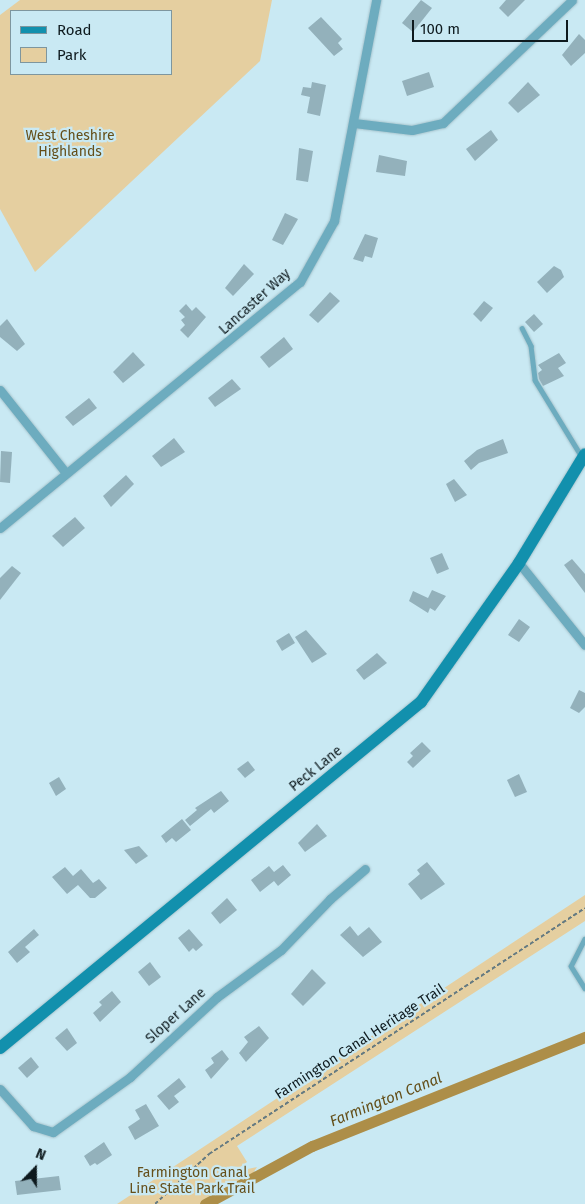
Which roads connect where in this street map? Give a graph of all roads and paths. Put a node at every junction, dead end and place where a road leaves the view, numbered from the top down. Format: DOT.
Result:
graph roads {
  1 [pos="376,0"];
  2 [pos="572,0"];
  3 [pos="354,123"];
  4 [pos="522,328"];
  5 [pos="0,390"];
  6 [pos="584,456"];
  7 [pos="66,473"];
  8 [pos="0,528"];
  9 [pos="519,563"];
  10 [pos="585,645"];
  11 [pos="365,869"];
  12 [pos="585,908"];
  13 [pos="585,939"];
  14 [pos="585,988"];
  15 [pos="0,1048"];
  16 [pos="0,1089"];
  17 [pos="155,1204"];
  1 -- 3 [label="street, Lancaster Way"];
  2 -- 3 [label="street"];
  3 -- 7 [label="street, Lancaster Way"];
  4 -- 6 [label="lane"];
  5 -- 7 [label="street"];
  6 -- 9 [label="street, Peck Lane"];
  7 -- 8 [label="street, Lancaster Way"];
  9 -- 10 [label="street"];
  9 -- 15 [label="street, Peck Lane"];
  11 -- 16 [label="street, Sloper Lane"];
  12 -- 17 [label="path, Farmington Canal Heritage Trail"];
  13 -- 14 [label="lane"];
}
